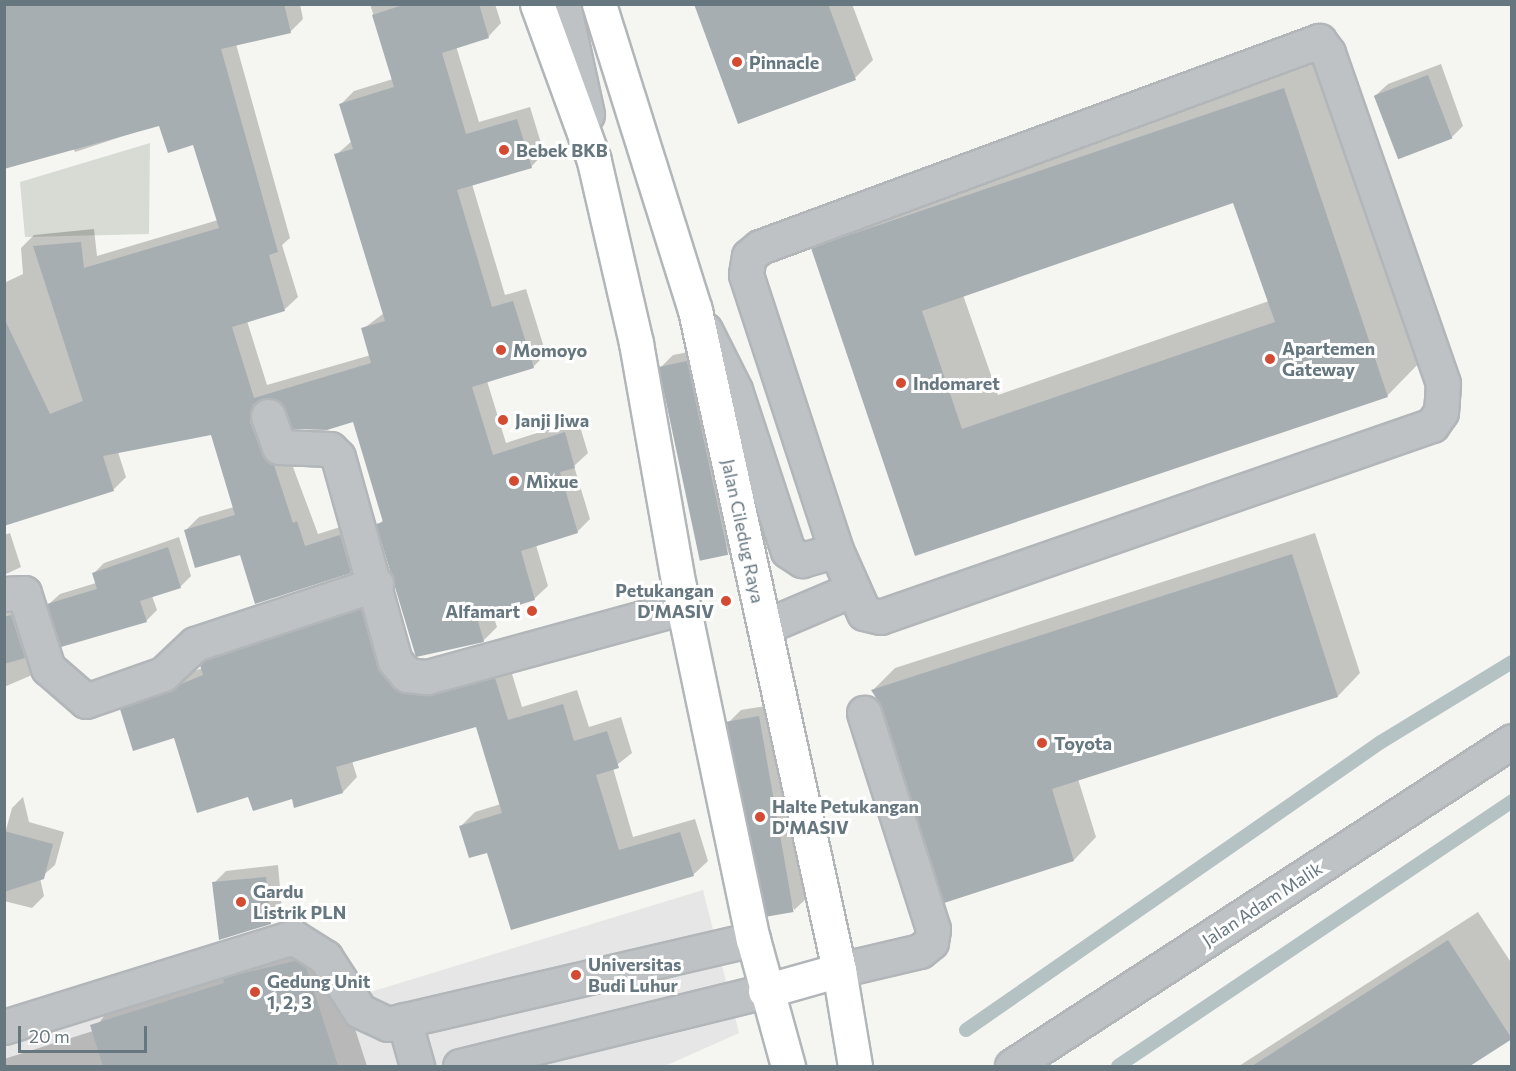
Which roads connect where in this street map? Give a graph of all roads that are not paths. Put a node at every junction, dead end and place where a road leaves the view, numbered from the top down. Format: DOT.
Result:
graph roads {
  1 [pos="537,4"];
  2 [pos="563,4"];
  3 [pos="599,4"];
  4 [pos="594,161"];
  5 [pos="695,310"];
  6 [pos="268,416"];
  7 [pos="836,550"];
  8 [pos="376,584"];
  9 [pos="851,590"];
  10 [pos="4,594"];
  11 [pos="683,607"];
  12 [pos="764,627"];
  13 [pos="864,713"];
  14 [pos="1512,741"];
  15 [pos="753,939"];
  16 [pos="839,970"];
  17 [pos="765,991"];
  18 [pos="404,1020"];
  19 [pos="4,1027"];
  20 [pos="417,1066"];
  21 [pos="460,1066"];
  22 [pos="788,1066"];
  23 [pos="855,1066"];
  24 [pos="1012,1066"];
  1 -- 4 [label="main road"];
  2 -- 4 [label="street"];
  3 -- 5 [label="main road, Jalan Ciledug Raya"];
  4 -- 11 [label="main road"];
  5 -- 7 [label="street"];
  5 -- 12 [label="main road, Jalan Ciledug Raya"];
  6 -- 8 [label="street"];
  7 -- 9 [label="street"];
  7 -- 9 [label="street"];
  8 -- 10 [label="street"];
  8 -- 11 [label="street"];
  9 -- 12 [label="street"];
  11 -- 15 [label="main road"];
  12 -- 16 [label="main road, Jalan Ciledug Raya"];
  13 -- 16 [label="street"];
  14 -- 24 [label="street, Jalan Adam Malik"];
  15 -- 17 [label="main road"];
  15 -- 18 [label="street"];
  16 -- 17 [label="main road"];
  16 -- 23 [label="main road, Jalan Ciledug Raya"];
  17 -- 21 [label="street"];
  17 -- 22 [label="main road"];
  18 -- 19 [label="street"];
  18 -- 20 [label="street"];
}
